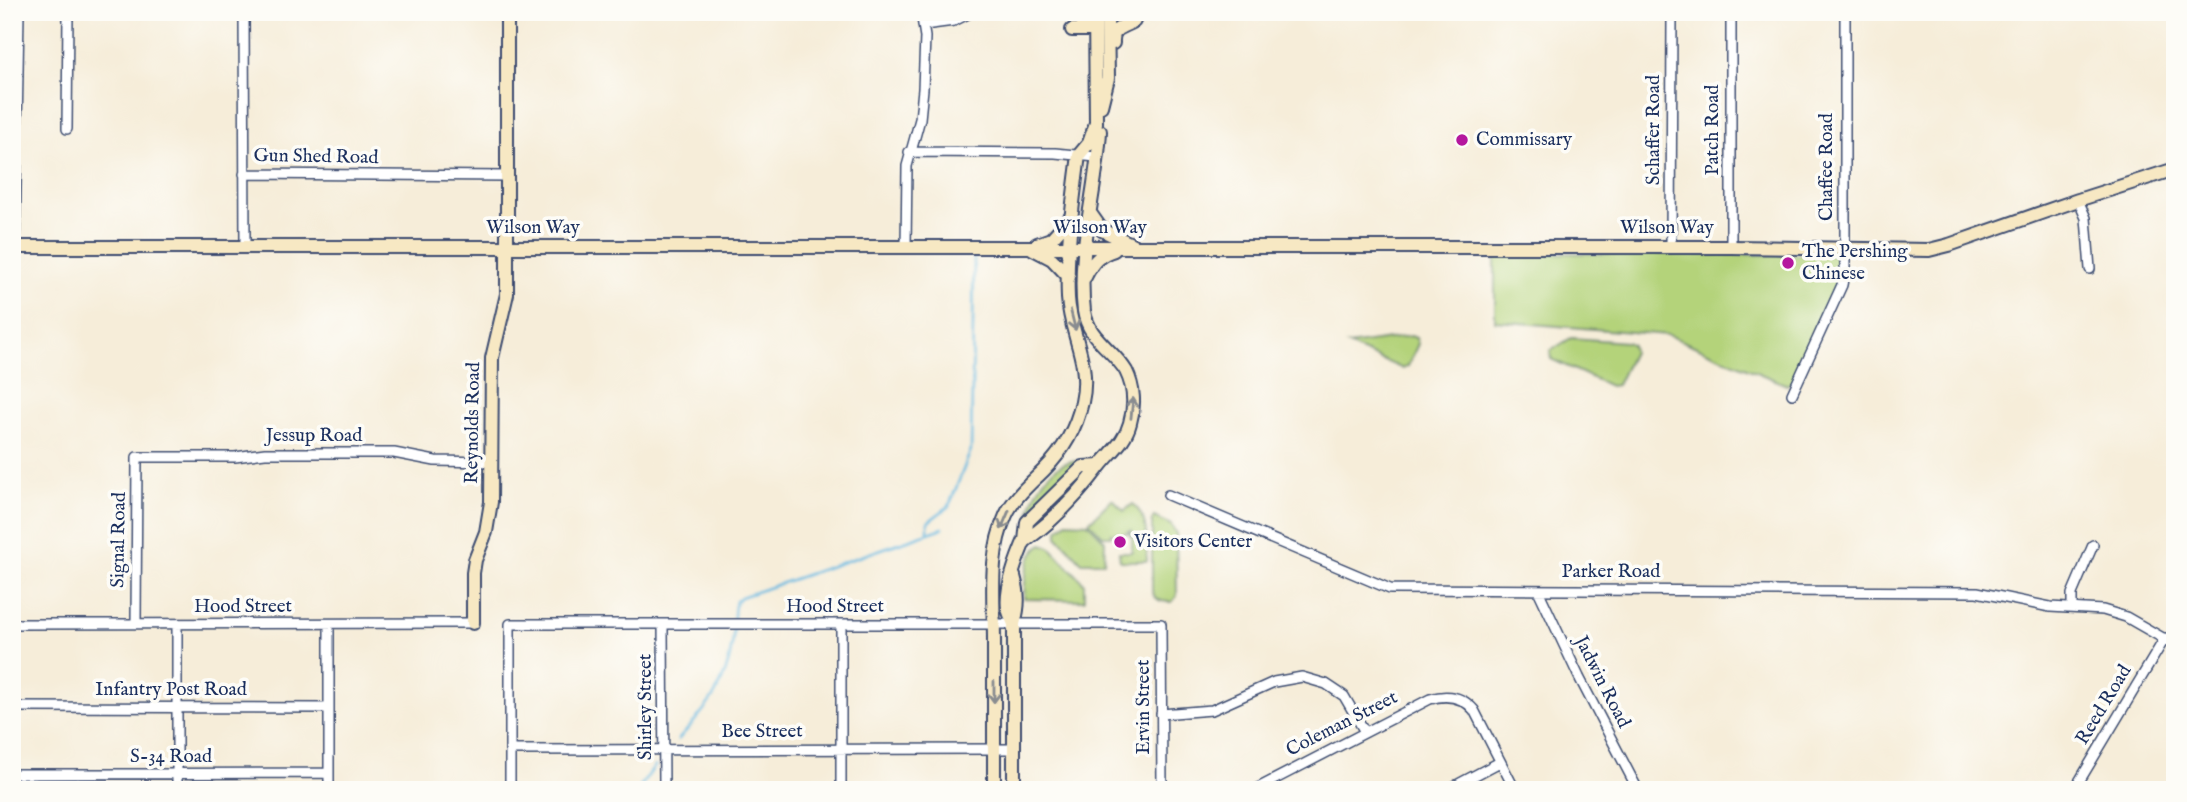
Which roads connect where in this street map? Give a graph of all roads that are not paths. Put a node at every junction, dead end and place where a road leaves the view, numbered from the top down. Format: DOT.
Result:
graph roads {
  1 [pos="19,12"];
  2 [pos="68,12"];
  3 [pos="244,12"];
  4 [pos="508,12"];
  5 [pos="921,12"];
  6 [pos="972,12"];
  7 [pos="1096,12"];
  8 [pos="1109,12"];
  9 [pos="1672,12"];
  10 [pos="1731,12"];
  11 [pos="1845,12"];
  12 [pos="924,25"];
  13 [pos="1072,30"];
  14 [pos="1095,30"];
  15 [pos="1108,78"];
  16 [pos="67,129"];
  17 [pos="909,152"];
  18 [pos="1079,155"];
  19 [pos="15,156"];
  20 [pos="1096,157"];
  21 [pos="2175,169"];
  22 [pos="244,174"];
  23 [pos="507,176"];
  24 [pos="2078,200"];
  25 [pos="1090,213"];
  26 [pos="1072,217"];
  27 [pos="245,246"];
  28 [pos="14,247"];
  29 [pos="508,247"];
  30 [pos="906,247"];
  31 [pos="1069,247"];
  32 [pos="1671,247"];
  33 [pos="1731,247"];
  34 [pos="1030,248"];
  35 [pos="1085,248"];
  36 [pos="1119,248"];
  37 [pos="1139,248"];
  38 [pos="1845,248"];
  39 [pos="2090,269"];
  40 [pos="1069,277"];
  41 [pos="1084,281"];
  42 [pos="1792,394"];
  43 [pos="137,457"];
  44 [pos="491,462"];
  45 [pos="1168,495"];
  46 [pos="2092,545"];
  47 [pos="1538,590"];
  48 [pos="2072,608"];
  49 [pos="473,623"];
  50 [pos="12,624"];
  51 [pos="136,624"];
  52 [pos="177,624"];
  53 [pos="329,624"];
  54 [pos="663,624"];
  55 [pos="842,624"];
  56 [pos="994,624"];
  57 [pos="1014,624"];
  58 [pos="1161,624"];
  59 [pos="2165,638"];
  60 [pos="2175,645"];
  61 [pos="12,707"];
  62 [pos="177,708"];
  63 [pos="329,708"];
  64 [pos="1161,714"];
  65 [pos="1365,732"];
  66 [pos="841,749"];
  67 [pos="994,749"];
  68 [pos="1014,749"];
  69 [pos="510,750"];
  70 [pos="664,750"];
  71 [pos="1500,762"];
  72 [pos="12,774"];
  73 [pos="177,774"];
  74 [pos="329,774"];
  75 [pos="177,790"];
  76 [pos="329,790"];
  77 [pos="510,790"];
  78 [pos="664,790"];
  79 [pos="841,790"];
  80 [pos="994,790"];
  81 [pos="1014,790"];
  82 [pos="1161,790"];
  83 [pos="1254,790"];
  84 [pos="1447,790"];
  85 [pos="1515,790"];
  86 [pos="1638,790"];
  87 [pos="2074,790"];
  1 -- 19 [label="street"];
  2 -- 16 [label="street"];
  3 -- 22 [label="street, Gun Shed Road"];
  4 -- 23 [label="street, Reynolds Road"];
  5 -- 12 [label="street"];
  6 -- 12 [label="street"];
  7 -- 14 [label="street"];
  8 -- 15 [label="street"];
  8 -- 15 [label="street"];
  9 -- 32 [label="street, Schaffer Road"];
  10 -- 33 [label="street, Patch Road"];
  11 -- 38 [label="street, Chaffee Road"];
  12 -- 17 [label="street"];
  13 -- 14 [label="street"];
  14 -- 18 [label="street"];
  15 -- 20 [label="street"];
  17 -- 18 [label="street"];
  17 -- 30 [label="street"];
  18 -- 20 [label="street"];
  18 -- 26 [label="street"];
  19 -- 28 [label="street"];
  20 -- 25 [label="street"];
  21 -- 24 [label="street, Wilson Way"];
  22 -- 23 [label="street, Gun Shed Road"];
  22 -- 27 [label="street"];
  23 -- 29 [label="street, Reynolds Road"];
  24 -- 38 [label="street, Wilson Way"];
  24 -- 39 [label="street"];
  25 -- 35 [label="street"];
  25 -- 37 [label="street"];
  26 -- 31 [label="street"];
  26 -- 34 [label="street"];
  27 -- 28 [label="street, Wilson Way"];
  27 -- 29 [label="street, Wilson Way"];
  29 -- 30 [label="street, Wilson Way"];
  29 -- 44 [label="street, Reynolds Road"];
  30 -- 34 [label="street, Wilson Way"];
  31 -- 34 [label="street, Wilson Way"];
  31 -- 35 [label="street, Wilson Way"];
  31 -- 40 [label="street"];
  32 -- 33 [label="street, Wilson Way"];
  32 -- 37 [label="street, Wilson Way"];
  33 -- 38 [label="street, Wilson Way"];
  34 -- 40 [label="street"];
  35 -- 36 [label="street, Wilson Way"];
  35 -- 41 [label="street"];
  36 -- 37 [label="street, Wilson Way"];
  36 -- 41 [label="street"];
  38 -- 42 [label="street, Chaffee Road"];
  40 -- 56 [label="street, one-way"];
  57 -- 41 [label="street, one-way"];
  43 -- 44 [label="street, Jessup Road"];
  43 -- 51 [label="street, Signal Road"];
  44 -- 49 [label="street, Reynolds Road"];
  45 -- 47 [label="street, Parker Road"];
  46 -- 48 [label="street"];
  47 -- 48 [label="street, Parker Road"];
  47 -- 86 [label="street, Jadwin Road"];
  48 -- 59 [label="street, Parker Road"];
  49 -- 53 [label="street, Hood Street"];
  50 -- 51 [label="street, Hood Street"];
  51 -- 52 [label="street, Hood Street"];
  52 -- 53 [label="street, Hood Street"];
  52 -- 62 [label="street"];
  53 -- 63 [label="street"];
  54 -- 55 [label="street, Hood Street"];
  54 -- 69 [label="street, Hood Street"];
  54 -- 70 [label="street, Shirley Street"];
  55 -- 56 [label="street, Hood Street"];
  55 -- 66 [label="street"];
  56 -- 57 [label="street, Hood Street"];
  56 -- 67 [label="street, one-way"];
  57 -- 58 [label="street, Hood Street"];
  57 -- 68 [label="street"];
  58 -- 64 [label="street, Ervin Street"];
  59 -- 60 [label="street, Parker Road"];
  59 -- 87 [label="street, Reed Road"];
  61 -- 62 [label="street, Infantry Post Road"];
  62 -- 63 [label="street, Infantry Post Road"];
  62 -- 73 [label="street"];
  63 -- 74 [label="street"];
  64 -- 65 [label="street"];
  64 -- 82 [label="street, Ervin Street"];
  65 -- 71 [label="street, Coleman Street"];
  65 -- 83 [label="street, Coleman Street"];
  66 -- 67 [label="street, Bee Street"];
  66 -- 70 [label="street, Bee Street"];
  66 -- 79 [label="street"];
  67 -- 68 [label="street, Bee Street"];
  67 -- 80 [label="street"];
  68 -- 81 [label="street"];
  69 -- 70 [label="street, Bee Street"];
  69 -- 77 [label="street"];
  70 -- 78 [label="street, Shirley Street"];
  71 -- 84 [label="street"];
  71 -- 85 [label="street"];
  72 -- 73 [label="street, S-34 Road"];
  73 -- 74 [label="street, S-34 Road"];
  73 -- 75 [label="street"];
  74 -- 76 [label="street"];
}
